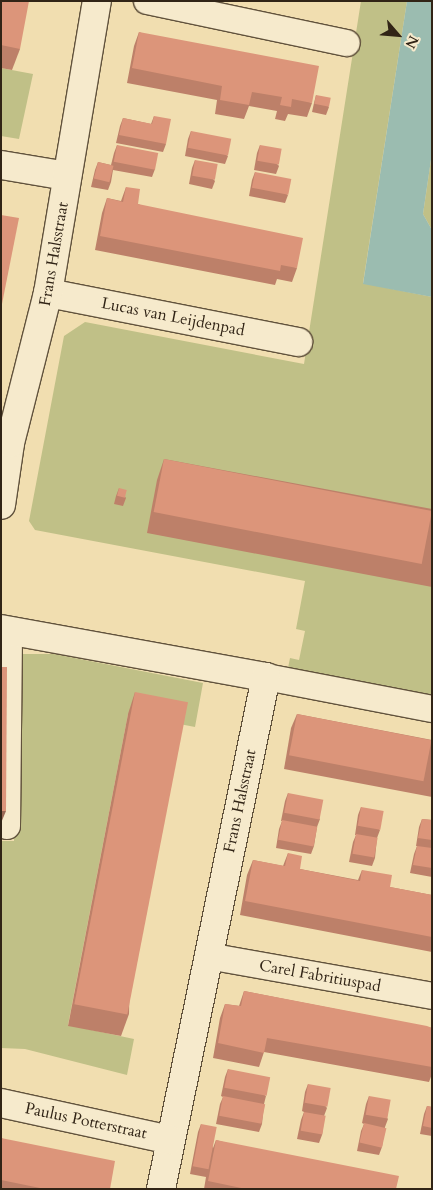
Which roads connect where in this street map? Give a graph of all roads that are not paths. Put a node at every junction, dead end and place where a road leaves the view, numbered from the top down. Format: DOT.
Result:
graph roads {
  1 [pos="97,1"];
  2 [pos="147,1"];
  3 [pos="347,43"];
  4 [pos="1,164"];
  5 [pos="67,176"];
  6 [pos="48,293"];
  7 [pos="298,342"];
  8 [pos="1,505"];
  9 [pos="5,629"];
  10 [pos="266,677"];
  11 [pos="432,709"];
  12 [pos="7,826"];
  13 [pos="208,956"];
  14 [pos="432,996"];
  15 [pos="1,1103"];
  16 [pos="170,1140"];
  17 [pos="161,1189"];
  1 -- 5 [label="street, Frans Halsstraat"];
  2 -- 3 [label="street"];
  4 -- 5 [label="street"];
  5 -- 6 [label="street, Frans Halsstraat"];
  6 -- 7 [label="street, Lucas van Leijdenpad"];
  6 -- 8 [label="street, Frans Halsstraat"];
  9 -- 10 [label="street"];
  9 -- 12 [label="street"];
  10 -- 11 [label="street"];
  10 -- 13 [label="street, Frans Halsstraat"];
  13 -- 14 [label="street, Carel Fabritiuspad"];
  13 -- 16 [label="street, Frans Halsstraat"];
  15 -- 16 [label="street, Paulus Potterstraat"];
  16 -- 17 [label="street, Frans Halsstraat"];
}
